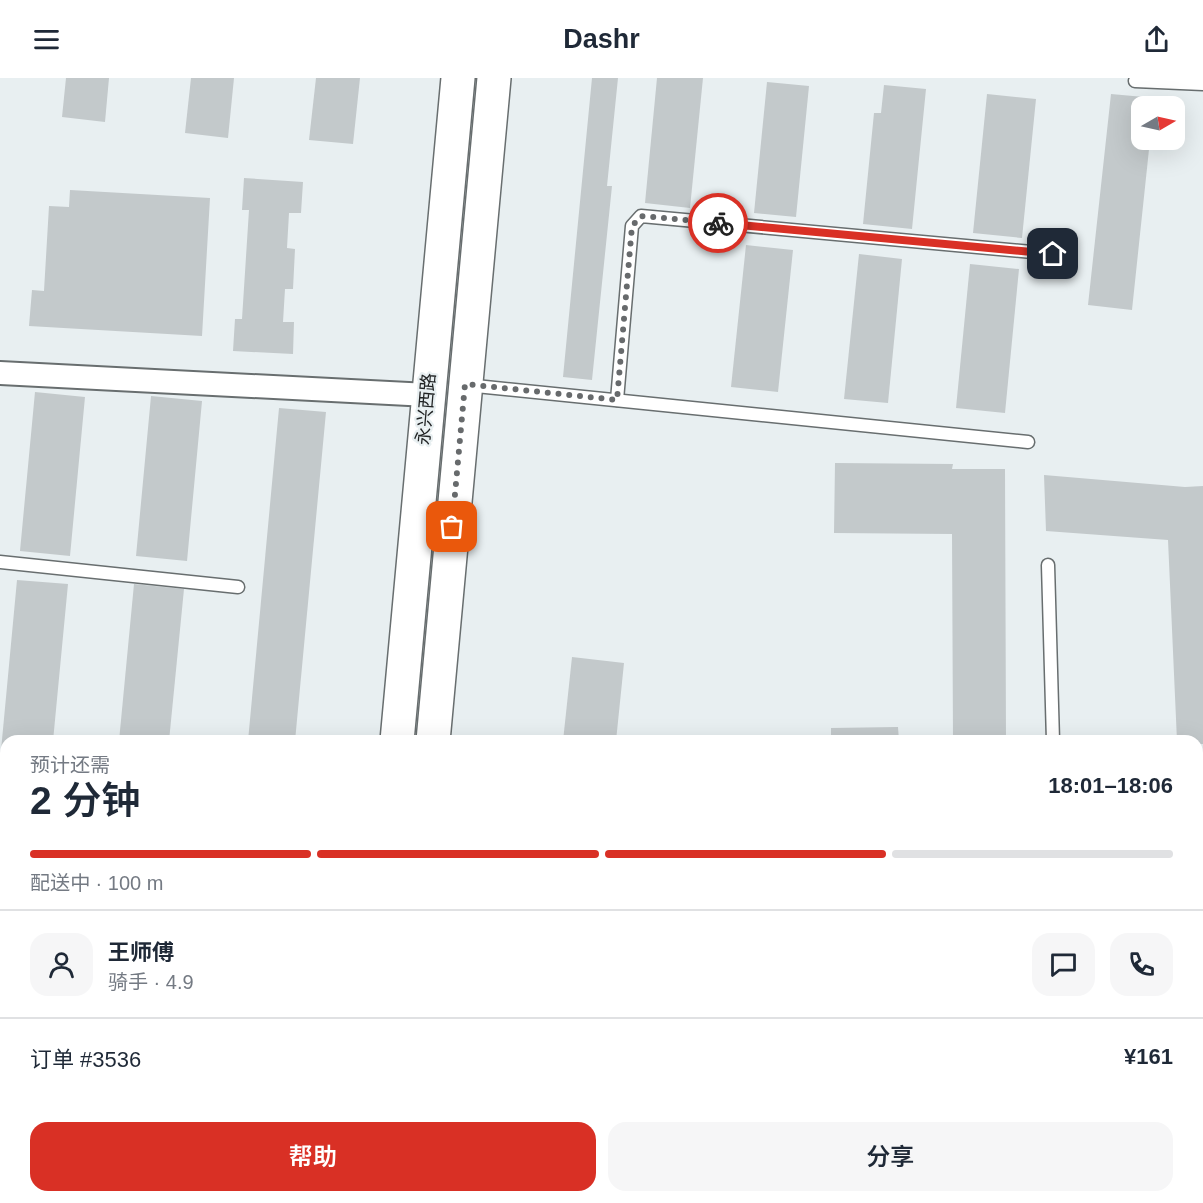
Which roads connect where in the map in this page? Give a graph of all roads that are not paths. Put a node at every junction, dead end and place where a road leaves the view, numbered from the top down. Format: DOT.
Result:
graph roads {
  1 [pos="458,78"];
  2 [pos="494,78"];
  3 [pos="1135,81"];
  4 [pos="1203,84"];
  5 [pos="1053,254"];
  6 [pos="0,372"];
  7 [pos="465,384"];
  8 [pos="428,395"];
  9 [pos="617,400"];
  10 [pos="1028,442"];
  11 [pos="0,562"];
  12 [pos="1048,565"];
  13 [pos="238,587"];
  14 [pos="398,735"];
  15 [pos="434,735"];
  16 [pos="1053,735"];
  1 -- 8 [label="main road, 永兴西路"];
  2 -- 7 [label="main road, 永兴西路"];
  3 -- 4 [label="lane"];
  5 -- 9 [label="lane"];
  6 -- 8 [label="street"];
  7 -- 9 [label="lane"];
  7 -- 15 [label="main road, 永兴西路"];
  8 -- 14 [label="main road, 永兴西路"];
  9 -- 10 [label="lane"];
  11 -- 13 [label="lane"];
  12 -- 16 [label="lane"];
}
